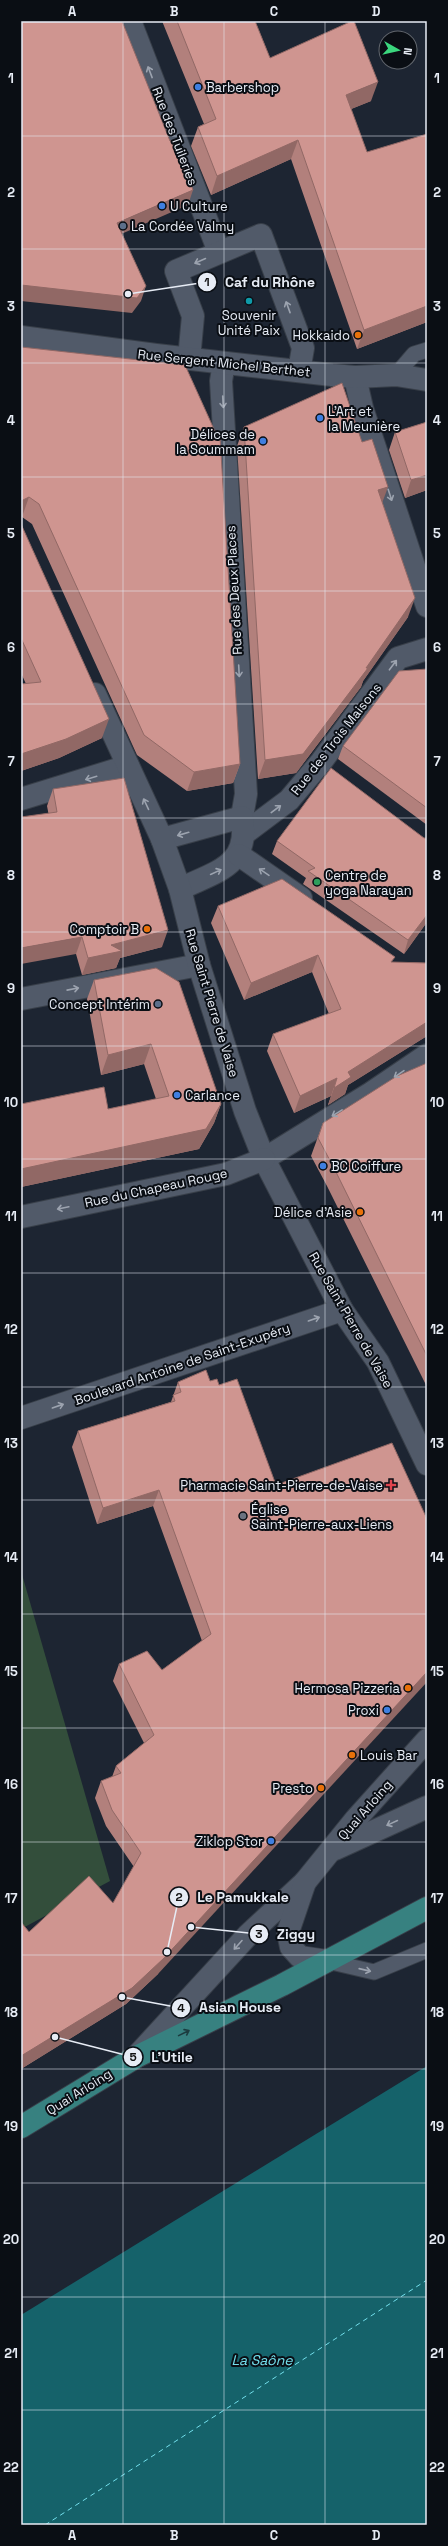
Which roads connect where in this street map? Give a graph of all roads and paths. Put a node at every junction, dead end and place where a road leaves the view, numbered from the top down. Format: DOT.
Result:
graph roads {
  1 [pos="130,21"];
  2 [pos="219,252"];
  3 [pos="21,337"];
  4 [pos="427,350"];
  5 [pos="189,359"];
  6 [pos="224,363"];
  7 [pos="299,371"];
  8 [pos="396,375"];
  9 [pos="355,377"];
  10 [pos="427,380"];
  11 [pos="427,606"];
  12 [pos="427,648"];
  13 [pos="86,672"];
  14 [pos="128,766"];
  15 [pos="21,799"];
  16 [pos="244,825"];
  17 [pos="162,839"];
  18 [pos="239,855"];
  19 [pos="180,889"];
  20 [pos="320,910"];
  21 [pos="199,965"];
  22 [pos="21,999"];
  23 [pos="427,1055"];
  24 [pos="264,1159"];
  25 [pos="21,1217"];
  26 [pos="342,1310"];
  27 [pos="21,1418"];
  28 [pos="427,1464"];
  29 [pos="427,1740"];
  30 [pos="427,1807"];
  31 [pos="331,1852"];
  32 [pos="305,1882"];
  33 [pos="427,1908"];
  34 [pos="427,1950"];
  35 [pos="327,1961"];
  36 [pos="136,2057"];
  37 [pos="21,2127"];
  2 -- 1 [label="street, Rue des Tuileries, one-way"];
  2 -- 5 [label="street, one-way"];
  7 -- 2 [label="street, one-way"];
  3 -- 5 [label="street, Rue Sergent Michel Berthet"];
  4 -- 8 [label="lane"];
  5 -- 6 [label="street, Rue Sergent Michel Berthet"];
  6 -- 7 [label="street, Rue Sergent Michel Berthet"];
  6 -- 16 [label="street, Rue des Deux Places, one-way"];
  7 -- 9 [label="street, Rue Sergent Michel Berthet"];
  8 -- 9 [label="street, Rue Sergent Michel Berthet"];
  8 -- 10 [label="street, Rue Sergent Michel Berthet"];
  9 -- 11 [label="street, one-way"];
  16 -- 12 [label="street, Rue des Trois Maisons, one-way"];
  13 -- 14 [label="street, Rue Saint Pierre de Vaise"];
  14 -- 15 [label="street, one-way"];
  17 -- 14 [label="street, Rue Saint Pierre de Vaise, one-way"];
  16 -- 17 [label="street, one-way"];
  16 -- 18 [label="street, Rue des Deux Places"];
  17 -- 19 [label="street, Rue Saint Pierre de Vaise"];
  19 -- 18 [label="street, one-way"];
  20 -- 18 [label="street, one-way"];
  19 -- 21 [label="street, Rue Saint Pierre de Vaise"];
  22 -- 21 [label="street, one-way"];
  21 -- 24 [label="street, Rue Saint Pierre de Vaise"];
  23 -- 24 [label="street, Rue du Chapeau Rouge, one-way"];
  24 -- 25 [label="street, Rue du Chapeau Rouge, one-way"];
  24 -- 26 [label="street, Rue Saint Pierre de Vaise"];
  27 -- 26 [label="street, Boulevard Antoine de Saint-Exupéry, one-way"];
  26 -- 28 [label="street, Rue Saint Pierre de Vaise"];
  29 -- 31 [label="street, Quai Arloing"];
  30 -- 31 [label="street, one-way"];
  31 -- 32 [label="street, Quai Arloing"];
  32 -- 35 [label="street, Quai Arloing"];
  32 -- 36 [label="street, Quai Arloing, one-way"];
  33 -- 35 [label="main road, Quai Arloing"];
  35 -- 34 [label="lane, one-way"];
  36 -- 35 [label="main road, Quai Arloing, one-way"];
  36 -- 37 [label="main road, Quai Arloing"];
}
